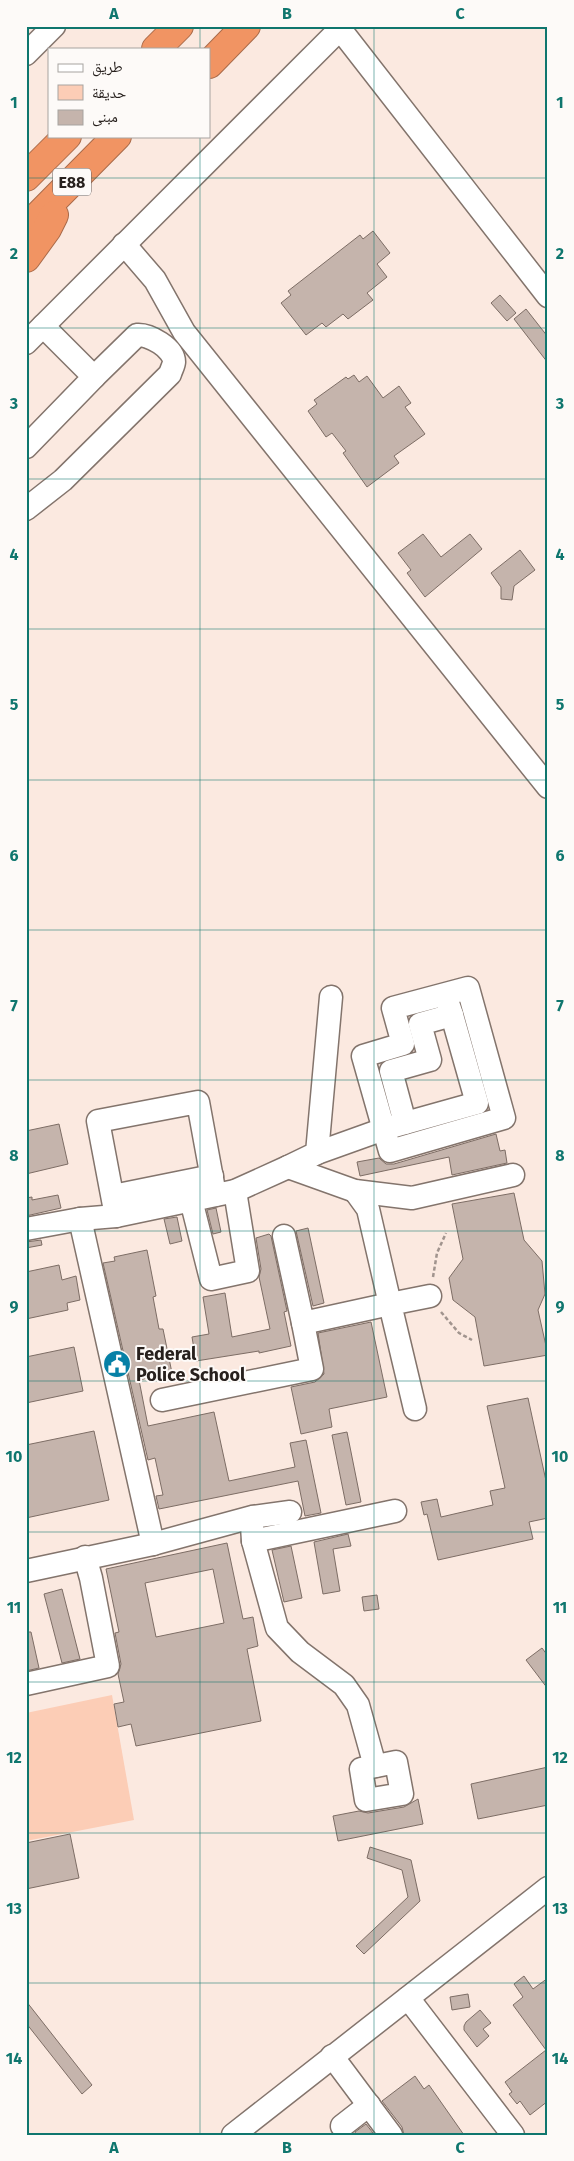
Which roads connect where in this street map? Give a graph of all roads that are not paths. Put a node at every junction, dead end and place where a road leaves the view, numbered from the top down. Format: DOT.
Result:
graph roads {
  1 [pos="54,26"];
  2 [pos="160,26"];
  3 [pos="179,26"];
  4 [pos="226,26"];
  5 [pos="246,26"];
  6 [pos="342,28"];
  7 [pos="141,48"];
  8 [pos="157,48"];
  9 [pos="205,48"];
  10 [pos="26,54"];
  11 [pos="210,63"];
  12 [pos="65,138"];
  13 [pos="116,138"];
  14 [pos="121,138"];
  15 [pos="98,156"];
  16 [pos="26,177"];
  17 [pos="66,189"];
  18 [pos="26,228"];
  19 [pos="124,244"];
  20 [pos="26,258"];
  21 [pos="548,296"];
  22 [pos="43,326"];
  23 [pos="26,342"];
  24 [pos="94,377"];
  25 [pos="26,447"];
  26 [pos="26,509"];
  27 [pos="548,787"];
  28 [pos="331,997"];
  29 [pos="449,1005"];
  30 [pos="395,1126"];
  31 [pos="317,1153"];
  32 [pos="288,1167"];
  33 [pos="513,1175"];
  34 [pos="221,1187"];
  35 [pos="355,1191"];
  36 [pos="191,1200"];
  37 [pos="114,1206"];
  38 [pos="80,1219"];
  39 [pos="26,1229"];
  40 [pos="284,1236"];
  41 [pos="435,1297"];
  42 [pos="390,1304"];
  43 [pos="303,1324"];
  44 [pos="162,1400"];
  45 [pos="415,1409"];
  46 [pos="396,1511"];
  47 [pos="290,1512"];
  48 [pos="252,1517"];
  49 [pos="253,1541"];
  50 [pos="153,1544"];
  51 [pos="85,1557"];
  52 [pos="26,1571"];
  53 [pos="26,1684"];
  54 [pos="375,1766"];
  55 [pos="548,1888"];
  56 [pos="408,1998"];
  57 [pos="332,2056"];
  58 [pos="369,2105"];
  59 [pos="342,2126"];
  60 [pos="232,2135"];
  61 [pos="391,2135"];
  62 [pos="513,2135"];
  1 -- 10 [label="street"];
  2 -- 7 [label="highway"];
  3 -- 8 [label="highway"];
  4 -- 9 [label="highway"];
  5 -- 11 [label="highway"];
  6 -- 19 [label="street"];
  6 -- 21 [label="street"];
  12 -- 16 [label="highway, E88"];
  13 -- 15 [label="highway, E88"];
  14 -- 15 [label="highway"];
  15 -- 17 [label="highway, E88"];
  17 -- 18 [label="highway, E88"];
  17 -- 20 [label="highway"];
  19 -- 22 [label="street"];
  19 -- 27 [label="street"];
  22 -- 23 [label="street"];
  22 -- 24 [label="street"];
  24 -- 25 [label="street"];
  24 -- 26 [label="street"];
  28 -- 31 [label="street"];
  29 -- 30 [label="street"];
  29 -- 30 [label="street"];
  29 -- 30 [label="street"];
  29 -- 30 [label="street"];
  30 -- 31 [label="street"];
  31 -- 32 [label="street"];
  32 -- 34 [label="street"];
  32 -- 35 [label="street"];
  33 -- 35 [label="street"];
  34 -- 36 [label="street"];
  34 -- 36 [label="street"];
  34 -- 37 [label="street"];
  34 -- 37 [label="street"];
  35 -- 42 [label="street"];
  36 -- 37 [label="street"];
  37 -- 38 [label="street"];
  38 -- 39 [label="street"];
  38 -- 50 [label="street"];
  40 -- 43 [label="street"];
  41 -- 42 [label="street"];
  42 -- 43 [label="street"];
  42 -- 45 [label="street"];
  43 -- 44 [label="street"];
  46 -- 49 [label="street"];
  47 -- 48 [label="street"];
  48 -- 49 [label="street"];
  48 -- 50 [label="street"];
  49 -- 54 [label="street"];
  50 -- 51 [label="street"];
  51 -- 52 [label="street"];
  51 -- 53 [label="street"];
  55 -- 56 [label="street"];
  56 -- 57 [label="street"];
  56 -- 62 [label="street"];
  57 -- 58 [label="street"];
  57 -- 60 [label="street"];
  58 -- 59 [label="street"];
  58 -- 61 [label="street"];
}
